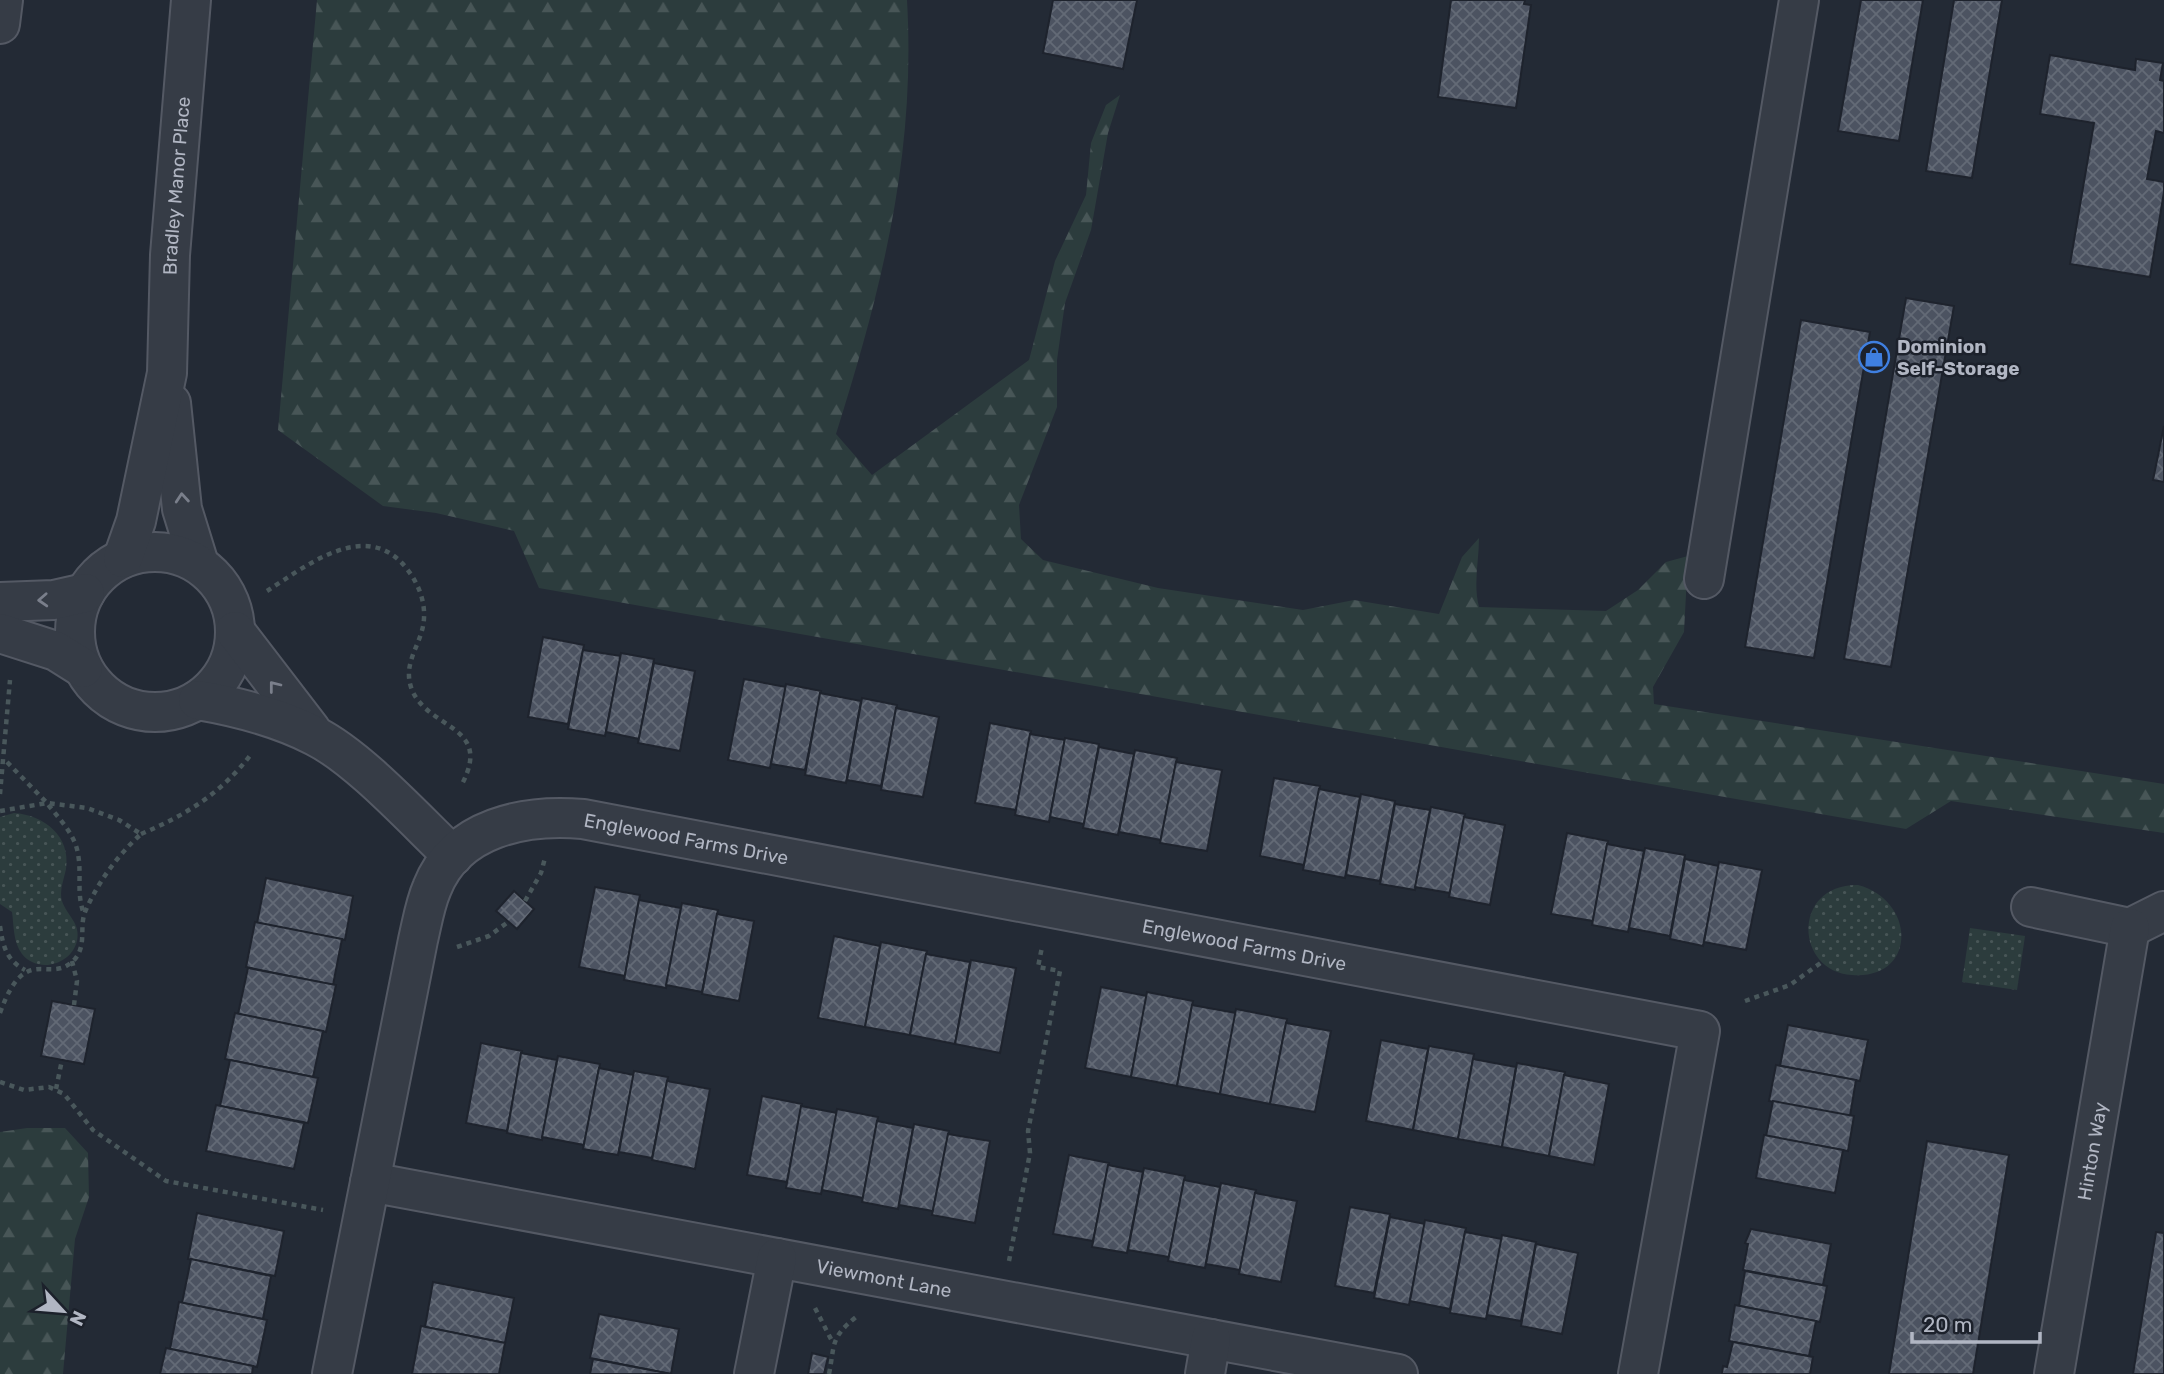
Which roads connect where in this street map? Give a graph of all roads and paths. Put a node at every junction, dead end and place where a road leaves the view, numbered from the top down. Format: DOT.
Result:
graph roads {
  1 [pos="3,0"];
  2 [pos="191,0"];
  3 [pos="1799,0"];
  4 [pos="0,24"];
  5 [pos="167,373"];
  6 [pos="123,558"];
  7 [pos="199,564"];
  8 [pos="1704,579"];
  9 [pos="267,591"];
  10 [pos="85,593"];
  11 [pos="0,602"];
  12 [pos="235,631"];
  13 [pos="0,633"];
  14 [pos="83,668"];
  15 [pos="10,669"];
  16 [pos="198,699"];
  17 [pos="317,737"];
  18 [pos="249,757"];
  19 [pos="5,760"];
  20 [pos="462,784"];
  21 [pos="0,794"];
  22 [pos="47,803"];
  23 [pos="0,811"];
  24 [pos="141,834"];
  25 [pos="453,856"];
  26 [pos="1049,907"];
  27 [pos="2031,907"];
  28 [pos="2164,911"];
  29 [pos="84,915"];
  30 [pos="0,926"];
  31 [pos="2130,928"];
  32 [pos="72,961"];
  33 [pos="1822,962"];
  34 [pos="25,971"];
  35 [pos="1745,1001"];
  36 [pos="74,1005"];
  37 [pos="0,1013"];
  38 [pos="62,1060"];
  39 [pos="0,1082"];
  40 [pos="55,1090"];
  41 [pos="370,1182"];
  42 [pos="335,1212"];
  43 [pos="777,1258"];
  44 [pos="1001,1300"];
  45 [pos="811,1303"];
  46 [pos="856,1317"];
  47 [pos="832,1342"];
  48 [pos="1208,1357"];
  49 [pos="332,1374"];
  50 [pos="754,1374"];
  51 [pos="829,1374"];
  52 [pos="1398,1374"];
  53 [pos="1639,1374"];
  54 [pos="2054,1374"];
  1 -- 4 [label="street"];
  2 -- 5 [label="street, Bradley Manor Place"];
  3 -- 8 [label="street"];
  5 -- 6 [label="street, Bradley Manor Place"];
  7 -- 5 [label="street, Bradley Manor Place, one-way"];
  6 -- 7 [label="street"];
  6 -- 10 [label="street"];
  7 -- 12 [label="street"];
  9 -- 20 [label="path"];
  10 -- 11 [label="street, one-way"];
  10 -- 14 [label="street"];
  12 -- 16 [label="street"];
  17 -- 12 [label="street, one-way"];
  13 -- 14 [label="street"];
  14 -- 16 [label="street"];
  15 -- 19 [label="path"];
  16 -- 17 [label="street"];
  17 -- 25 [label="street"];
  18 -- 24 [label="path"];
  19 -- 21 [label="path"];
  19 -- 22 [label="path"];
  22 -- 23 [label="path"];
  22 -- 24 [label="path"];
  22 -- 29 [label="path"];
  24 -- 29 [label="path"];
  25 -- 26 [label="street, Englewood Farms Drive"];
  25 -- 41 [label="street, Englewood Farms Drive"];
  26 -- 44 [label="path"];
  26 -- 53 [label="street, Englewood Farms Drive"];
  27 -- 31 [label="street"];
  28 -- 31 [label="street"];
  29 -- 32 [label="path"];
  30 -- 34 [label="path"];
  31 -- 54 [label="street, Hinton Way"];
  32 -- 34 [label="path"];
  32 -- 36 [label="path"];
  33 -- 35 [label="path"];
  34 -- 37 [label="path"];
  38 -- 40 [label="path"];
  39 -- 40 [label="path"];
  40 -- 42 [label="path"];
  41 -- 43 [label="street, Viewmont Lane"];
  41 -- 49 [label="street, Englewood Farms Drive"];
  43 -- 44 [label="street, Viewmont Lane"];
  43 -- 50 [label="street"];
  44 -- 48 [label="street, Viewmont Lane"];
  45 -- 47 [label="path"];
  46 -- 47 [label="path"];
  47 -- 51 [label="path"];
  48 -- 52 [label="street, Viewmont Lane"];
}
